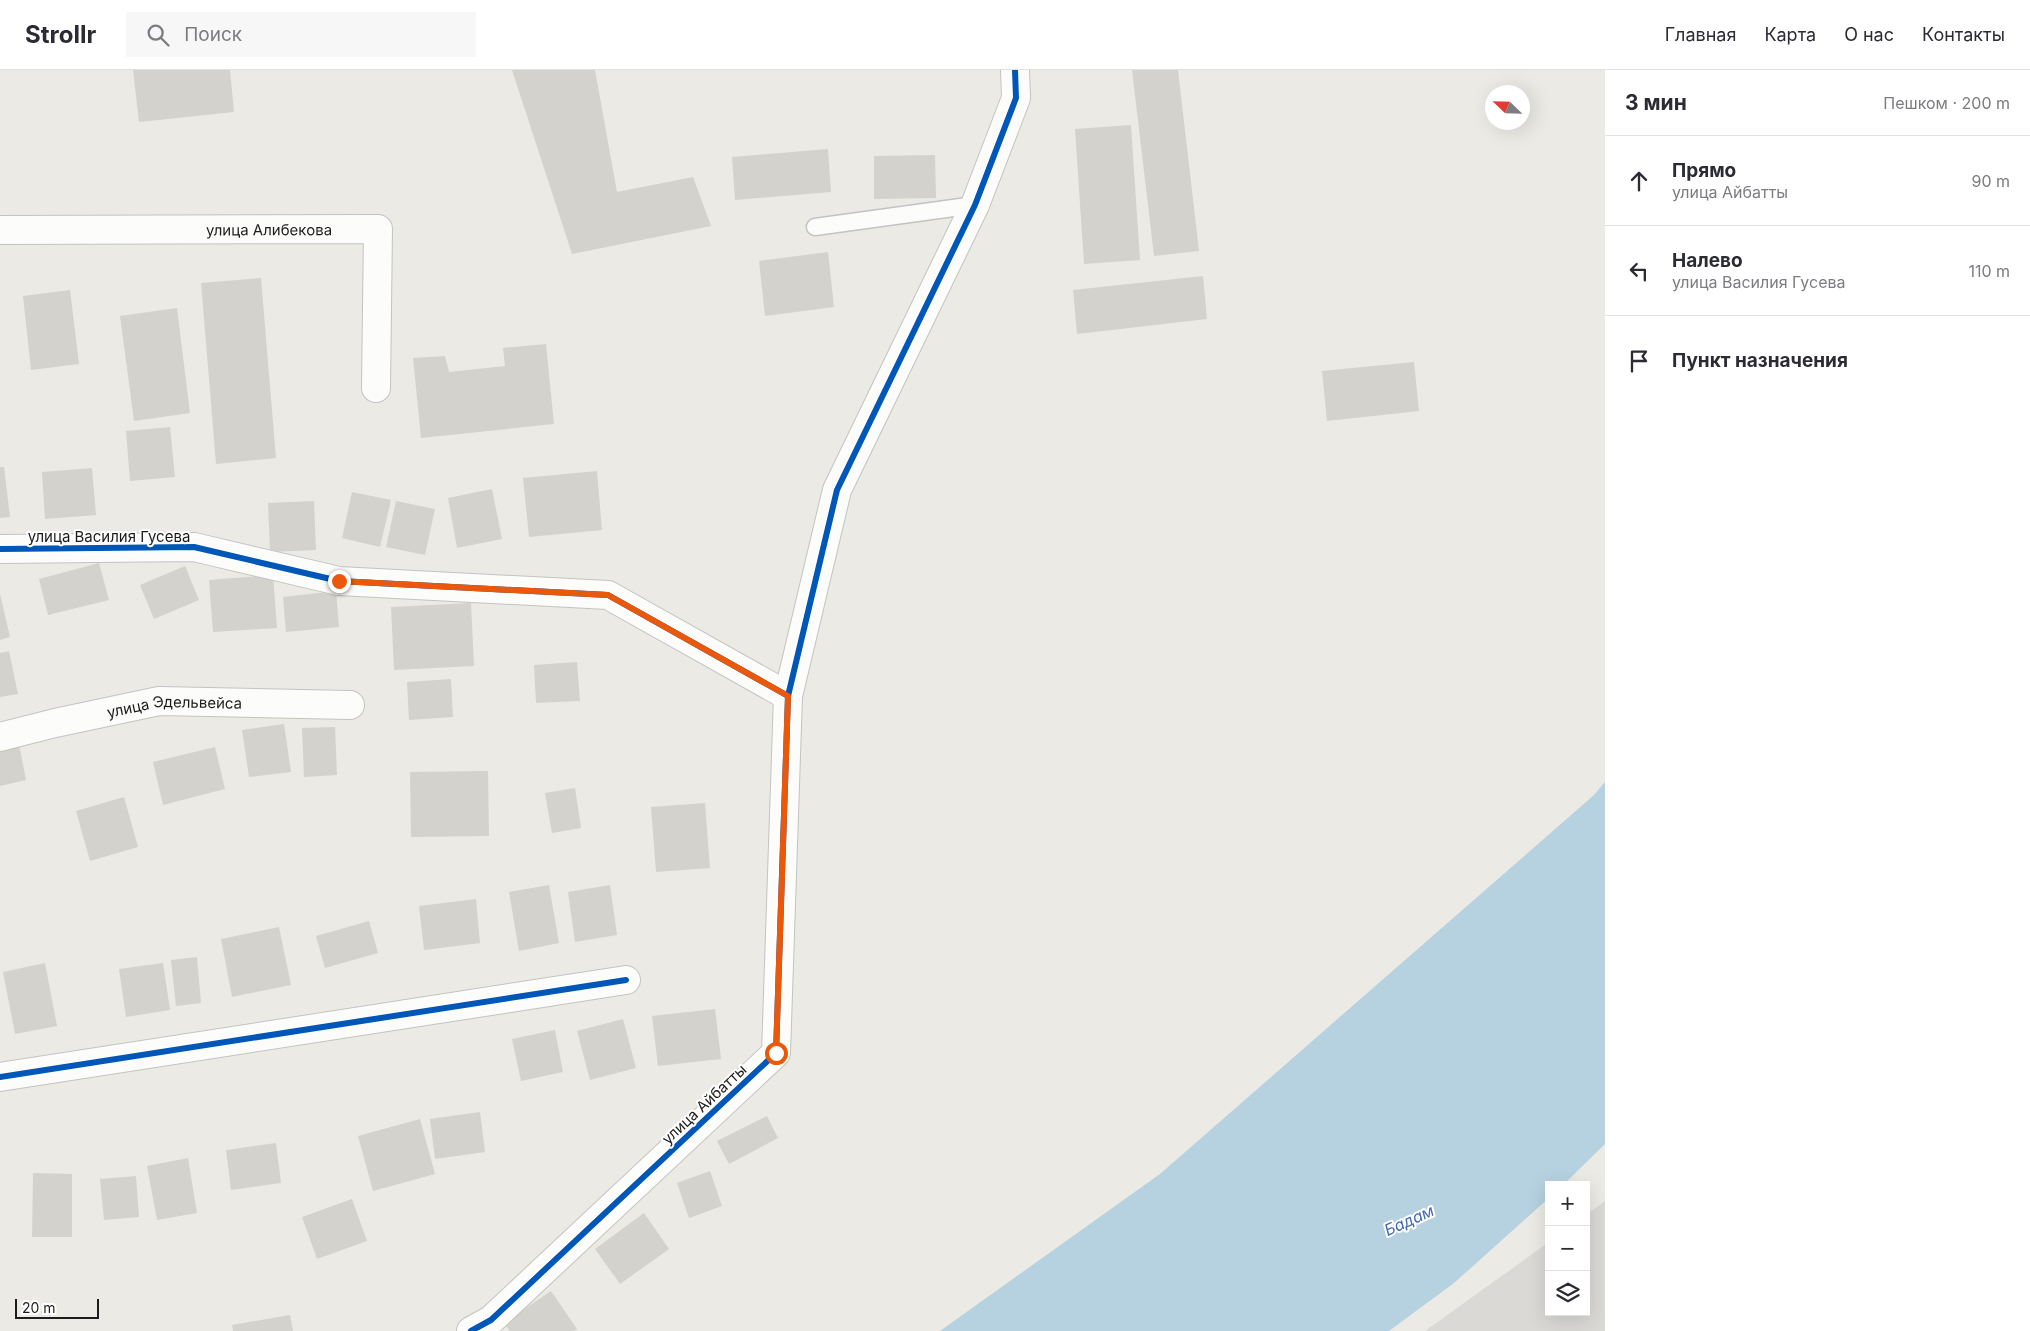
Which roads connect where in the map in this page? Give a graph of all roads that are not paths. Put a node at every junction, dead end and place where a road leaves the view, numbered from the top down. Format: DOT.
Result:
graph roads {
  1 [pos="1015,70"];
  2 [pos="975,206"];
  3 [pos="816,227"];
  4 [pos="0,230"];
  5 [pos="376,388"];
  6 [pos="0,549"];
  7 [pos="788,696"];
  8 [pos="350,705"];
  9 [pos="0,737"];
  10 [pos="626,980"];
  11 [pos="0,1077"];
  12 [pos="472,1331"];
  1 -- 2 [label="street, улица Айбатты"];
  2 -- 3 [label="lane"];
  2 -- 7 [label="street, улица Айбатты"];
  4 -- 5 [label="street, улица Алибекова"];
  6 -- 7 [label="street, улица Василия Гусева"];
  7 -- 12 [label="street, улица Айбатты"];
  8 -- 9 [label="street, улица Эдельвейса"];
  10 -- 11 [label="street"];
}
